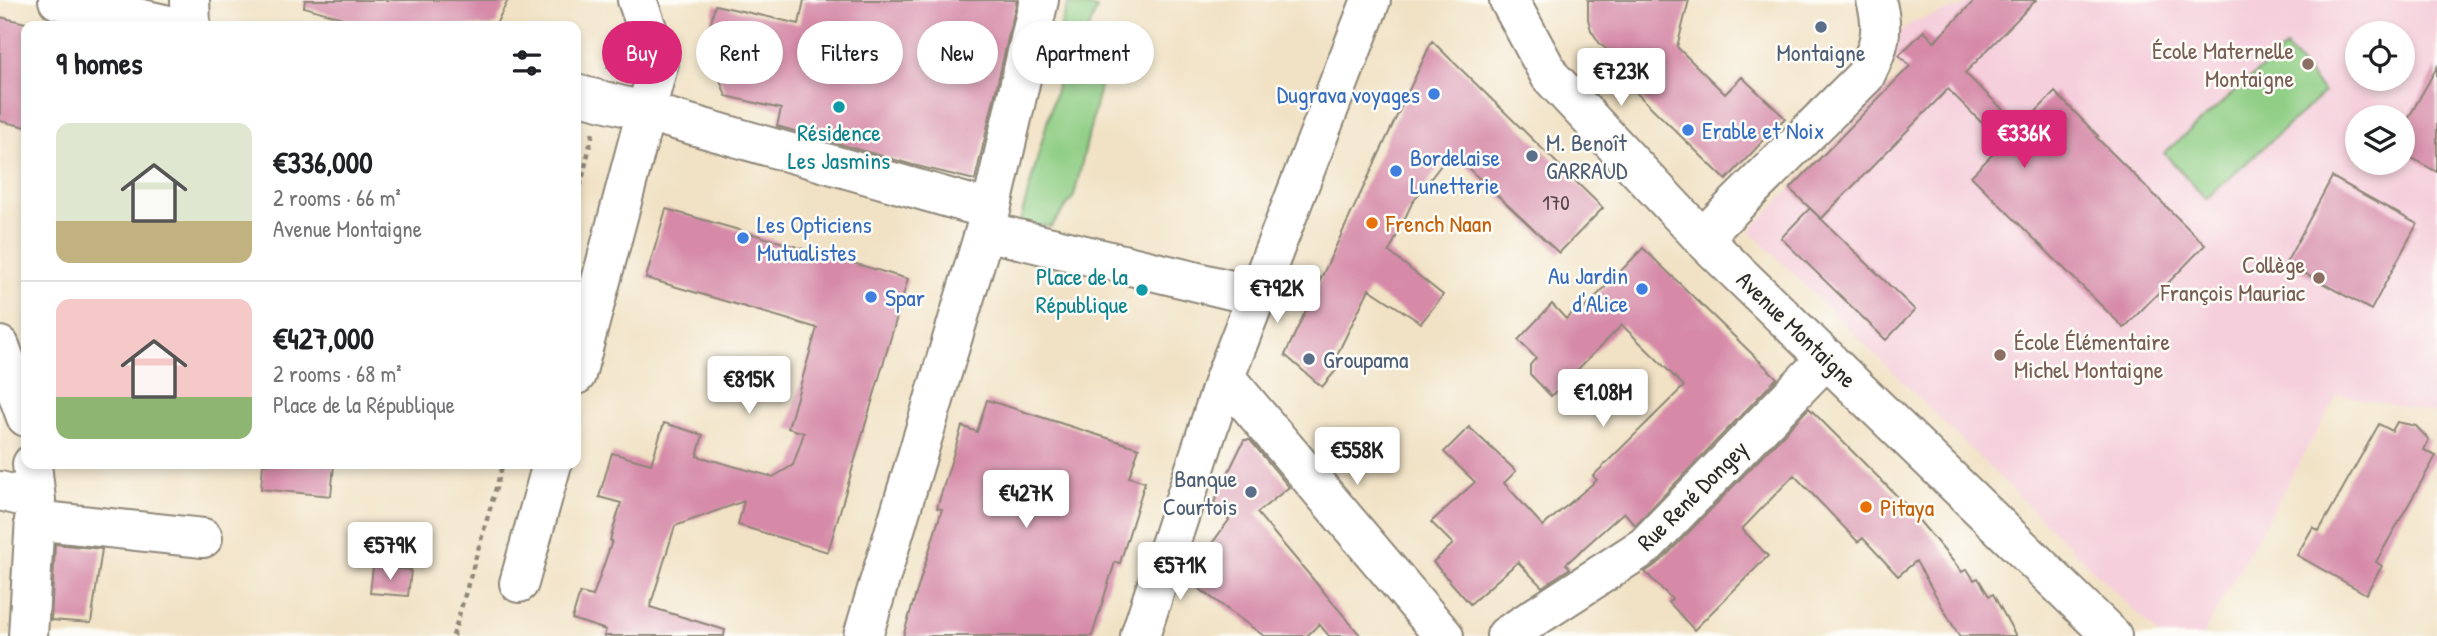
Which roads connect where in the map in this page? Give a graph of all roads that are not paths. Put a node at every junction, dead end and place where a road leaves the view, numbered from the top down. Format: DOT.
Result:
graph roads {
  1 [pos="58,0"];
  2 [pos="190,0"];
  3 [pos="637,0"];
  4 [pos="1039,0"];
  5 [pos="1371,0"];
  6 [pos="1509,0"];
  7 [pos="1876,0"];
  8 [pos="151,21"];
  9 [pos="191,21"];
  10 [pos="588,97"];
  11 [pos="647,112"];
  12 [pos="988,220"];
  13 [pos="1702,238"];
  14 [pos="1256,296"];
  15 [pos="0,346"];
  16 [pos="581,356"];
  17 [pos="1827,358"];
  18 [pos="1225,377"];
  19 [pos="21,403"];
  20 [pos="551,469"];
  21 [pos="25,494"];
  22 [pos="203,538"];
  23 [pos="519,583"];
  24 [pos="1152,629"];
  25 [pos="28,636"];
  26 [pos="863,636"];
  27 [pos="1444,636"];
  28 [pos="1506,636"];
  29 [pos="2112,636"];
  1 -- 8 [label="street"];
  2 -- 9 [label="street"];
  3 -- 11 [label="street"];
  4 -- 12 [label="street"];
  5 -- 14 [label="street"];
  6 -- 13 [label="street, Avenue Montaigne"];
  7 -- 13 [label="street"];
  10 -- 11 [label="street"];
  11 -- 12 [label="street"];
  11 -- 16 [label="street"];
  12 -- 14 [label="street"];
  12 -- 26 [label="street"];
  13 -- 17 [label="street, Avenue Montaigne"];
  14 -- 18 [label="street"];
  15 -- 19 [label="street"];
  17 -- 28 [label="street, Rue René Dongey"];
  17 -- 29 [label="street, Avenue Montaigne"];
  18 -- 24 [label="street"];
  18 -- 27 [label="street"];
  20 -- 23 [label="street"];
  21 -- 22 [label="street"];
  21 -- 25 [label="street"];
}
